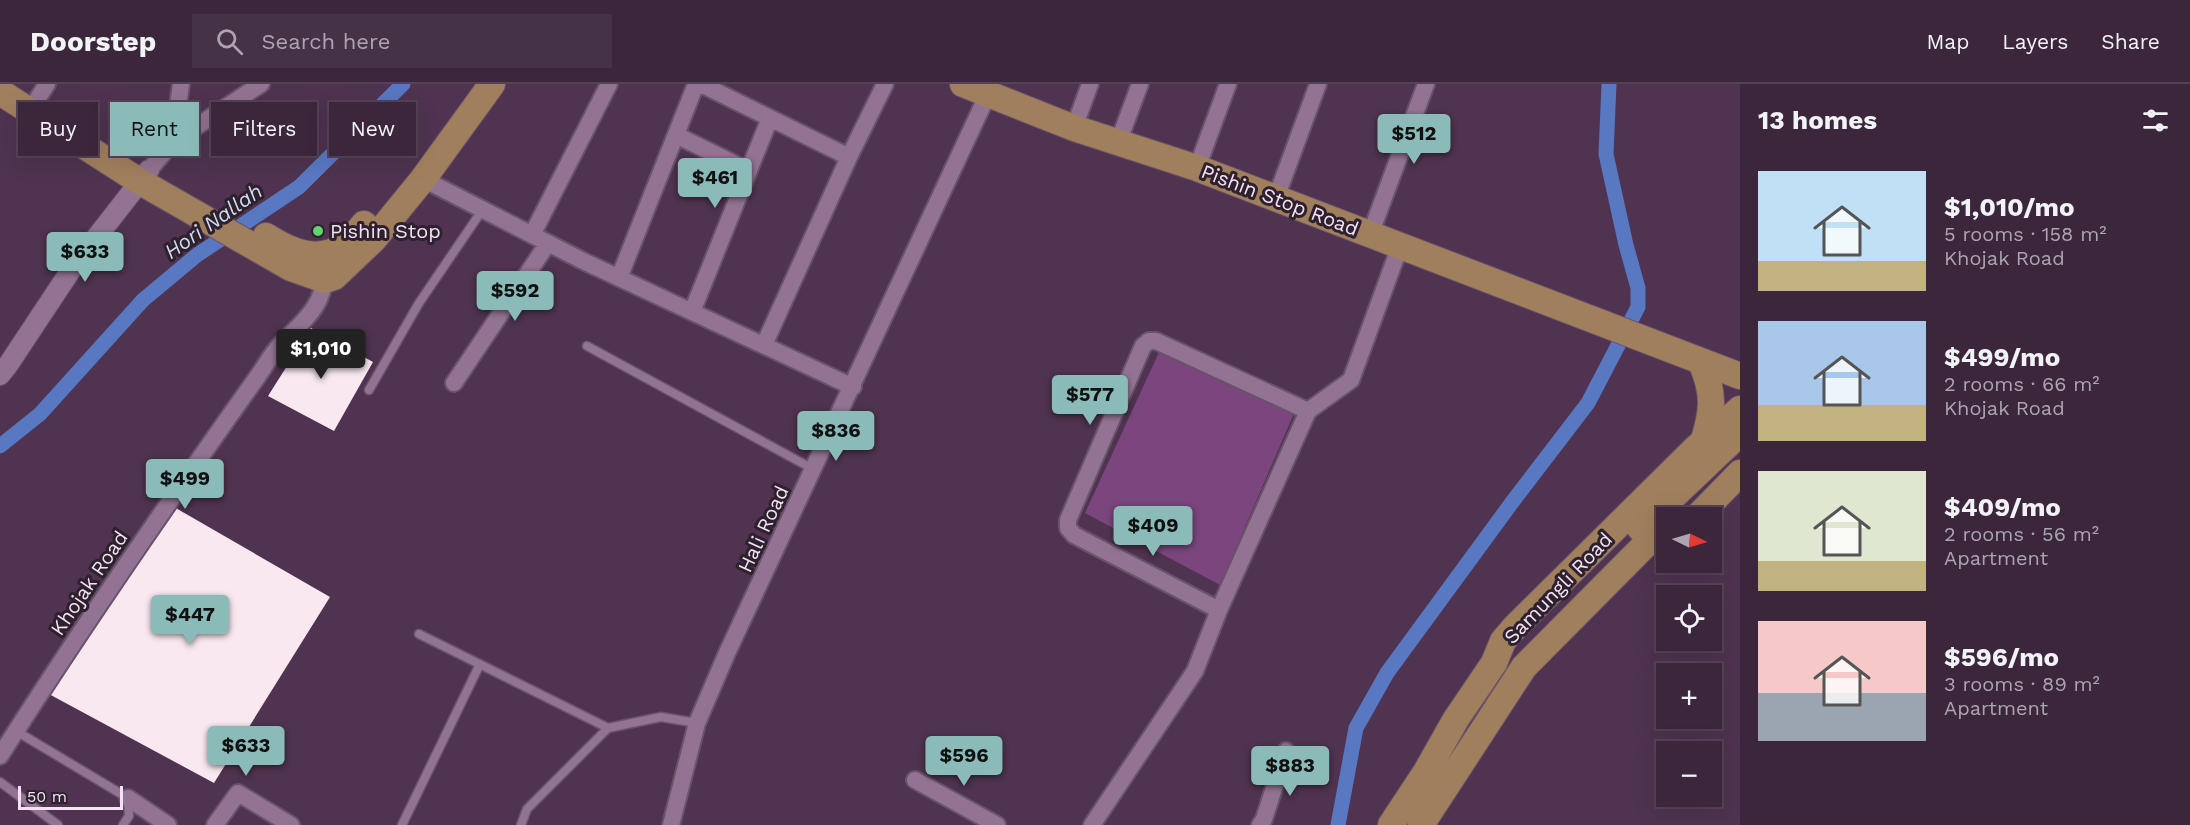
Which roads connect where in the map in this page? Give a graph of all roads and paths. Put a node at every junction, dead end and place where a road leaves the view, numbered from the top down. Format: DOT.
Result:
graph roads {
  1 [pos="16,84"];
  2 [pos="181,84"];
  3 [pos="261,84"];
  4 [pos="472,84"];
  5 [pos="492,84"];
  6 [pos="609,84"];
  7 [pos="696,84"];
  8 [pos="701,84"];
  9 [pos="885,84"];
  10 [pos="963,84"];
  11 [pos="1090,84"];
  12 [pos="1140,84"];
  13 [pos="1228,84"];
  14 [pos="1318,84"];
  15 [pos="1426,84"];
  16 [pos="993,89"];
  17 [pos="43,91"];
  18 [pos="0,92"];
  19 [pos="179,102"];
  20 [pos="770,118"];
  21 [pos="1076,123"];
  22 [pos="199,125"];
  23 [pos="675,135"];
  24 [pos="1120,138"];
  25 [pos="161,156"];
  26 [pos="849,158"];
  27 [pos="1199,163"];
  28 [pos="749,171"];
  29 [pos="144,176"];
  30 [pos="423,179"];
  31 [pos="1277,194"];
  32 [pos="483,209"];
  33 [pos="232,228"];
  34 [pos="1372,229"];
  35 [pos="532,235"];
  36 [pos="548,243"];
  37 [pos="1400,246"];
  38 [pos="324,268"];
  39 [pos="619,278"];
  40 [pos="692,312"];
  41 [pos="1596,316"];
  42 [pos="764,345"];
  43 [pos="587,346"];
  44 [pos="1740,359"];
  45 [pos="1701,362"];
  46 [pos="0,375"];
  47 [pos="1740,376"];
  48 [pos="454,382"];
  49 [pos="853,387"];
  50 [pos="369,390"];
  51 [pos="1740,409"];
  52 [pos="1308,411"];
  53 [pos="1740,433"];
  54 [pos="1703,444"];
  55 [pos="1740,451"];
  56 [pos="814,470"];
  57 [pos="1740,473"];
  58 [pos="1684,507"];
  59 [pos="1707,507"];
  60 [pos="1656,534"];
  61 [pos="1656,557"];
  62 [pos="1219,610"];
  63 [pos="418,634"];
  64 [pos="1494,663"];
  65 [pos="480,664"];
  66 [pos="1503,700"];
  67 [pos="697,723"];
  68 [pos="608,728"];
  69 [pos="16,732"];
  70 [pos="1286,751"];
  71 [pos="0,756"];
  72 [pos="915,780"];
  73 [pos="0,782"];
  74 [pos="128,798"];
  75 [pos="58,825"];
  76 [pos="123,825"];
  77 [pos="168,825"];
  78 [pos="215,825"];
  79 [pos="291,825"];
  80 [pos="402,825"];
  81 [pos="520,825"];
  82 [pos="671,825"];
  83 [pos="997,825"];
  84 [pos="1092,825"];
  85 [pos="1260,825"];
  86 [pos="1391,825"];
  87 [pos="1421,825"];
  1 -- 17 [label="main road"];
  2 -- 19 [label="street"];
  3 -- 22 [label="street"];
  4 -- 38 [label="main road"];
  5 -- 30 [label="main road"];
  6 -- 35 [label="street"];
  7 -- 23 [label="street"];
  8 -- 20 [label="street"];
  9 -- 26 [label="street"];
  10 -- 16 [label="main road, Pishin Stop Road"];
  11 -- 21 [label="street"];
  12 -- 24 [label="street"];
  13 -- 27 [label="street"];
  14 -- 31 [label="street"];
  15 -- 34 [label="street"];
  16 -- 21 [label="main road, Pishin Stop Road"];
  16 -- 49 [label="street, Hali Road"];
  17 -- 29 [label="main road"];
  18 -- 29 [label="main road"];
  20 -- 26 [label="street"];
  20 -- 28 [label="street"];
  21 -- 24 [label="main road, Pishin Stop Road"];
  23 -- 28 [label="street"];
  23 -- 39 [label="street"];
  24 -- 27 [label="main road, Pishin Stop Road"];
  25 -- 29 [label="street"];
  26 -- 42 [label="street"];
  27 -- 31 [label="main road, Pishin Stop Road"];
  28 -- 40 [label="street"];
  29 -- 33 [label="main road"];
  29 -- 46 [label="street"];
  30 -- 32 [label="street"];
  30 -- 38 [label="main road"];
  31 -- 34 [label="main road, Pishin Stop Road"];
  32 -- 35 [label="street"];
  32 -- 50 [label="lane"];
  33 -- 38 [label="main road"];
  33 -- 38 [label="main road"];
  34 -- 37 [label="main road, Pishin Stop Road"];
  34 -- 41 [label="main road, Pishin Stop Road"];
  35 -- 36 [label="street"];
  36 -- 39 [label="street"];
  36 -- 48 [label="street"];
  37 -- 41 [label="main road, Pishin Stop Road"];
  37 -- 52 [label="street"];
  38 -- 69 [label="street, Khojak Road"];
  39 -- 40 [label="street"];
  40 -- 42 [label="street"];
  41 -- 44 [label="main road"];
  41 -- 45 [label="main road"];
  42 -- 49 [label="street"];
  43 -- 56 [label="lane"];
  45 -- 47 [label="main road"];
  45 -- 54 [label="main road"];
  49 -- 56 [label="street, Hali Road"];
  51 -- 54 [label="main road, Samungli Road"];
  52 -- 62 [label="street"];
  52 -- 62 [label="street"];
  53 -- 64 [label="main road"];
  54 -- 64 [label="main road, Samungli Road"];
  55 -- 58 [label="main road"];
  56 -- 67 [label="street, Hali Road"];
  57 -- 59 [label="main road"];
  60 -- 66 [label="main road"];
  61 -- 66 [label="main road"];
  62 -- 84 [label="street"];
  63 -- 65 [label="lane"];
  64 -- 86 [label="main road, Samungli Road"];
  65 -- 68 [label="lane"];
  65 -- 80 [label="lane"];
  66 -- 87 [label="main road"];
  67 -- 68 [label="lane"];
  67 -- 82 [label="street, Hali Road"];
  68 -- 81 [label="lane"];
  69 -- 71 [label="street, Khojak Road"];
  69 -- 74 [label="lane"];
  70 -- 85 [label="street"];
  72 -- 83 [label="street"];
  73 -- 75 [label="lane"];
  74 -- 76 [label="lane"];
  74 -- 77 [label="street"];
  78 -- 79 [label="street"];
}
